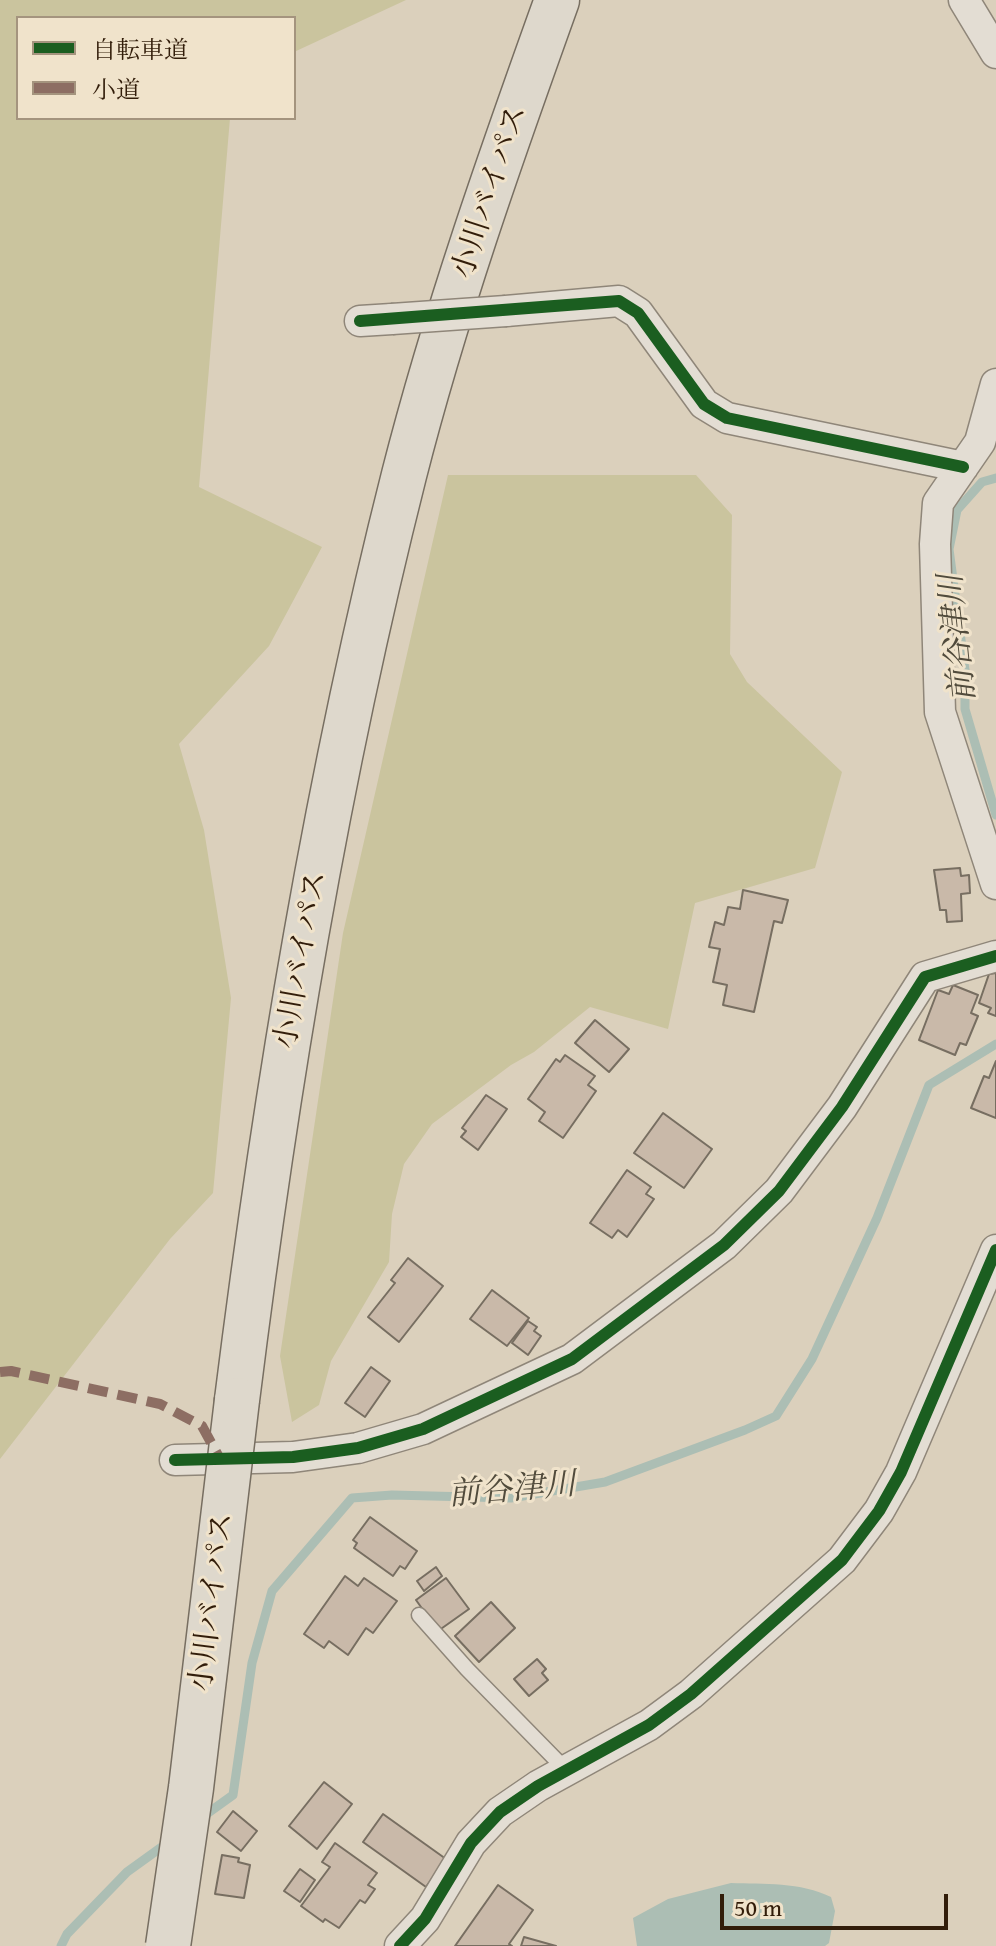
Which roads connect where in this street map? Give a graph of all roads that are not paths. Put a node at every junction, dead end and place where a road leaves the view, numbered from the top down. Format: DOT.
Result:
graph roads {
  1 [pos="557,0"];
  2 [pos="964,0"];
  3 [pos="996,53"];
  4 [pos="360,321"];
  5 [pos="996,384"];
  6 [pos="963,467"];
  7 [pos="996,884"];
  8 [pos="996,956"];
  9 [pos="996,1250"];
  10 [pos="175,1460"];
  11 [pos="419,1615"];
  12 [pos="566,1770"];
  13 [pos="168,1946"];
  14 [pos="400,1946"];
  1 -- 13 [label="highway, 小川バイパス, bridge"];
  2 -- 3 [label="street"];
  4 -- 6 [label="street, bridge"];
  5 -- 6 [label="street"];
  6 -- 7 [label="street"];
  8 -- 10 [label="street"];
  9 -- 12 [label="street"];
  11 -- 12 [label="lane"];
  12 -- 14 [label="street"];
}
